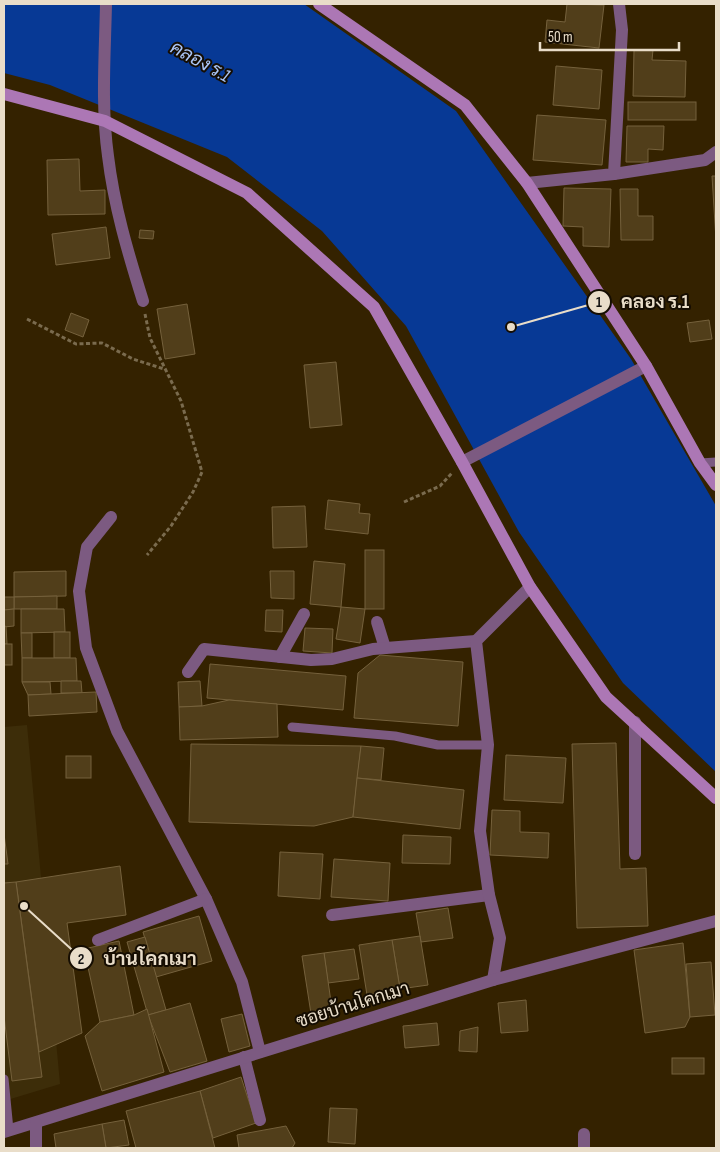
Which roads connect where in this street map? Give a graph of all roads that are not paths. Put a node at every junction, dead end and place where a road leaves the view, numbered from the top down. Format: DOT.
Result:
graph roads {
  1 [pos="106,4"];
  2 [pos="319,4"];
  3 [pos="619,4"];
  4 [pos="4,94"];
  5 [pos="105,121"];
  6 [pos="716,152"];
  7 [pos="614,174"];
  8 [pos="527,183"];
  9 [pos="143,301"];
  10 [pos="646,366"];
  11 [pos="462,462"];
  12 [pos="716,462"];
  13 [pos="700,463"];
  14 [pos="716,486"];
  15 [pos="111,516"];
  16 [pos="530,588"];
  17 [pos="304,614"];
  18 [pos="376,622"];
  19 [pos="476,641"];
  20 [pos="385,648"];
  21 [pos="280,656"];
  22 [pos="188,672"];
  23 [pos="635,722"];
  24 [pos="292,727"];
  25 [pos="488,745"];
  26 [pos="716,798"];
  27 [pos="635,854"];
  28 [pos="489,895"];
  29 [pos="206,899"];
  30 [pos="332,915"];
  31 [pos="715,924"];
  32 [pos="98,940"];
  33 [pos="494,980"];
  34 [pos="260,1052"];
  35 [pos="244,1057"];
  36 [pos="4,1079"];
  37 [pos="260,1120"];
  38 [pos="36,1123"];
  39 [pos="6,1131"];
  40 [pos="584,1134"];
  41 [pos="36,1148"];
  42 [pos="584,1148"];
  1 -- 5 [label="street"];
  2 -- 8 [label="street"];
  3 -- 7 [label="street"];
  4 -- 5 [label="street"];
  5 -- 9 [label="street"];
  5 -- 11 [label="street"];
  6 -- 7 [label="street"];
  7 -- 8 [label="street"];
  8 -- 10 [label="street"];
  10 -- 11 [label="street"];
  10 -- 13 [label="street"];
  11 -- 16 [label="street"];
  12 -- 13 [label="lane"];
  13 -- 14 [label="street"];
  15 -- 29 [label="street"];
  16 -- 19 [label="street"];
  16 -- 23 [label="street"];
  17 -- 21 [label="street"];
  18 -- 20 [label="street"];
  19 -- 20 [label="street"];
  19 -- 25 [label="street"];
  20 -- 21 [label="street"];
  21 -- 22 [label="street"];
  23 -- 26 [label="street"];
  23 -- 27 [label="street"];
  24 -- 25 [label="lane"];
  25 -- 28 [label="street"];
  28 -- 30 [label="street"];
  28 -- 33 [label="street"];
  29 -- 32 [label="street"];
  29 -- 34 [label="street"];
  31 -- 33 [label="street, ซอยบ้านโคกเมา"];
  33 -- 34 [label="street, ซอยบ้านโคกเมา"];
  34 -- 35 [label="street, ซอยบ้านโคกเมา"];
  35 -- 37 [label="street"];
  35 -- 38 [label="street, ซอยบ้านโคกเมา"];
  36 -- 39 [label="lane"];
  38 -- 39 [label="street, ซอยบ้านโคกเมา"];
  38 -- 41 [label="street"];
  40 -- 42 [label="street"];
}
